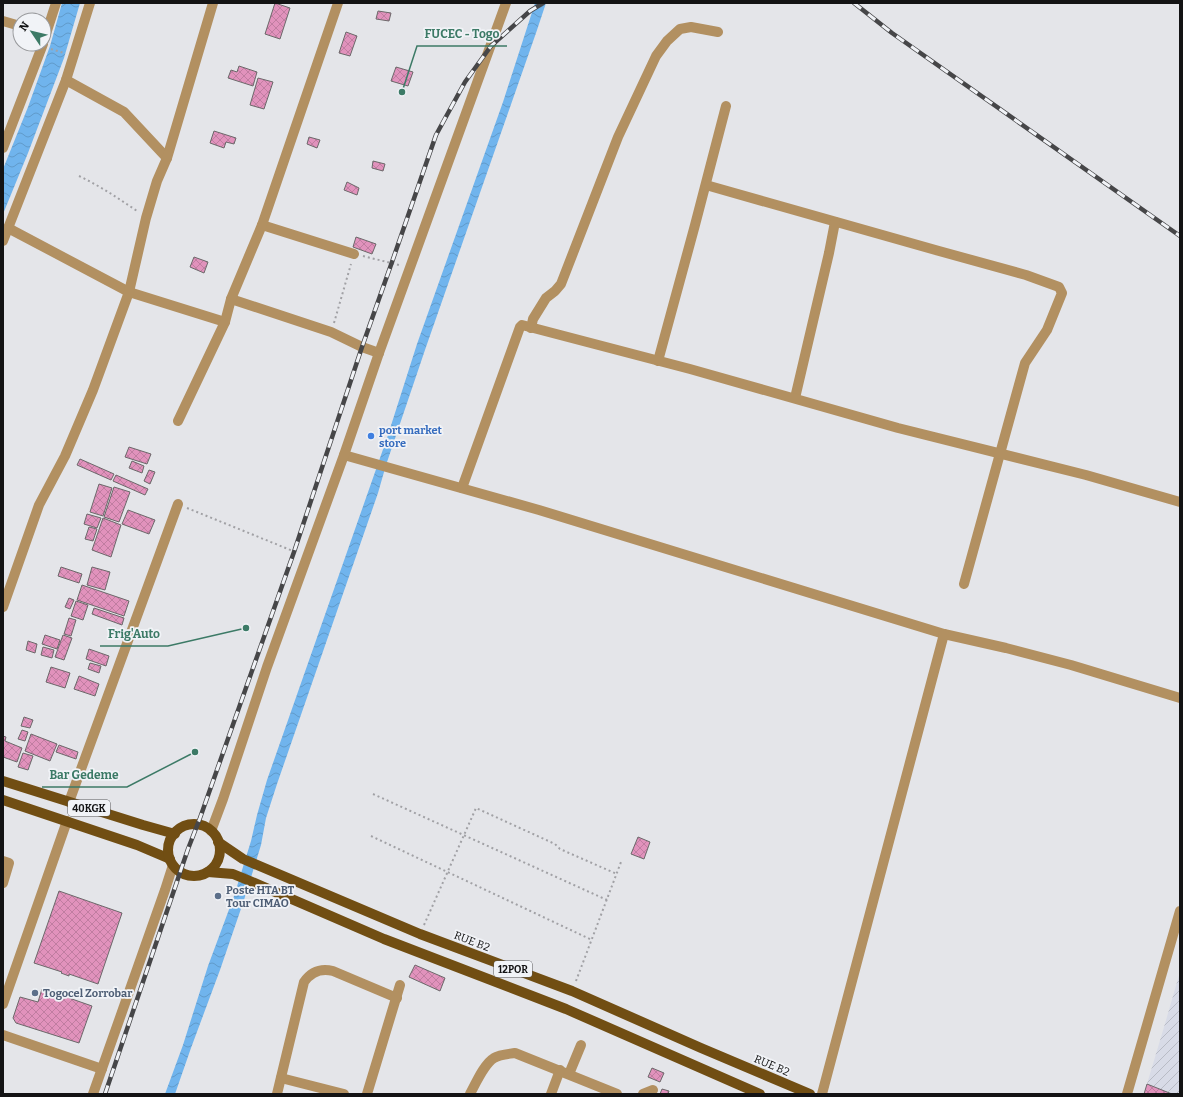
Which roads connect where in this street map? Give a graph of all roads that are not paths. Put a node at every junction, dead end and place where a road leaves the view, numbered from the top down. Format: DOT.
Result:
graph roads {
  1 [pos="56,3"];
  2 [pos="90,3"];
  3 [pos="213,3"];
  4 [pos="338,3"];
  5 [pos="506,3"];
  6 [pos="52,15"];
  7 [pos="718,32"];
  8 [pos="39,52"];
  9 [pos="66,80"];
  10 [pos="726,106"];
  11 [pos="3,148"];
  12 [pos="167,158"];
  13 [pos="706,185"];
  14 [pos="835,222"];
  15 [pos="262,225"];
  16 [pos="8,228"];
  17 [pos="3,241"];
  18 [pos="354,254"];
  19 [pos="129,292"];
  20 [pos="231,299"];
  21 [pos="224,322"];
  22 [pos="531,328"];
  23 [pos="378,353"];
  24 [pos="658,361"];
  25 [pos="795,398"];
  26 [pos="178,421"];
  27 [pos="1000,454"];
  28 [pos="344,455"];
  29 [pos="462,488"];
  30 [pos="1180,502"];
  31 [pos="178,504"];
  32 [pos="964,584"];
  33 [pos="3,607"];
  34 [pos="944,634"];
  35 [pos="1180,698"];
  36 [pos="3,781"];
  37 [pos="3,800"];
  38 [pos="69,802"];
  39 [pos="67,821"];
  40 [pos="211,831"];
  41 [pos="174,834"];
  42 [pos="218,842"];
  43 [pos="3,861"];
  44 [pos="171,862"];
  45 [pos="208,872"];
  46 [pos="3,883"];
  47 [pos="1180,911"];
  48 [pos="400,985"];
  49 [pos="397,998"];
  50 [pos="3,1004"];
  51 [pos="3,1035"];
  52 [pos="581,1045"];
  53 [pos="102,1069"];
  54 [pos="565,1072"];
  55 [pos="281,1078"];
  56 [pos="653,1090"];
  57 [pos="92,1094"];
  58 [pos="277,1094"];
  59 [pos="344,1094"];
  60 [pos="367,1094"];
  61 [pos="470,1094"];
  62 [pos="551,1094"];
  63 [pos="617,1094"];
  64 [pos="643,1094"];
  65 [pos="760,1094"];
  66 [pos="810,1094"];
  67 [pos="822,1094"];
  68 [pos="1127,1094"];
  1 -- 6 [label="street"];
  2 -- 9 [label="street"];
  3 -- 12 [label="street"];
  4 -- 15 [label="street"];
  5 -- 23 [label="street"];
  7 -- 22 [label="street"];
  8 -- 11 [label="street"];
  9 -- 12 [label="street"];
  9 -- 16 [label="street"];
  10 -- 13 [label="street"];
  12 -- 19 [label="street"];
  13 -- 14 [label="street"];
  13 -- 24 [label="street"];
  14 -- 25 [label="street"];
  14 -- 27 [label="street"];
  15 -- 18 [label="street"];
  15 -- 20 [label="street"];
  16 -- 17 [label="street"];
  16 -- 19 [label="street"];
  19 -- 21 [label="street"];
  19 -- 33 [label="street"];
  20 -- 21 [label="street"];
  20 -- 23 [label="street"];
  21 -- 26 [label="street"];
  22 -- 24 [label="street"];
  22 -- 29 [label="street"];
  23 -- 28 [label="street"];
  24 -- 25 [label="street"];
  25 -- 27 [label="street"];
  27 -- 30 [label="street"];
  27 -- 32 [label="street"];
  28 -- 29 [label="street"];
  28 -- 40 [label="street"];
  29 -- 34 [label="street"];
  31 -- 38 [label="street"];
  34 -- 35 [label="street"];
  34 -- 67 [label="street"];
  36 -- 38 [label="main road, 40KGK"];
  37 -- 39 [label="main road, 40KGK"];
  38 -- 41 [label="main road, 40KGK"];
  39 -- 44 [label="main road, 40KGK"];
  39 -- 50 [label="street"];
  40 -- 41 [label="main road"];
  40 -- 42 [label="main road"];
  41 -- 44 [label="main road"];
  42 -- 45 [label="main road"];
  42 -- 66 [label="main road, RUE B2 / 12POR"];
  43 -- 46 [label="street"];
  44 -- 45 [label="main road, 40KGK"];
  44 -- 53 [label="street"];
  45 -- 65 [label="main road, 12POR"];
  47 -- 68 [label="street"];
  48 -- 49 [label="street"];
  49 -- 55 [label="street"];
  49 -- 60 [label="street"];
  51 -- 53 [label="street"];
  52 -- 54 [label="street"];
  53 -- 57 [label="street"];
  54 -- 61 [label="street"];
  54 -- 62 [label="street"];
  54 -- 63 [label="street"];
  55 -- 58 [label="street"];
  55 -- 59 [label="street"];
  56 -- 64 [label="street"];
}
